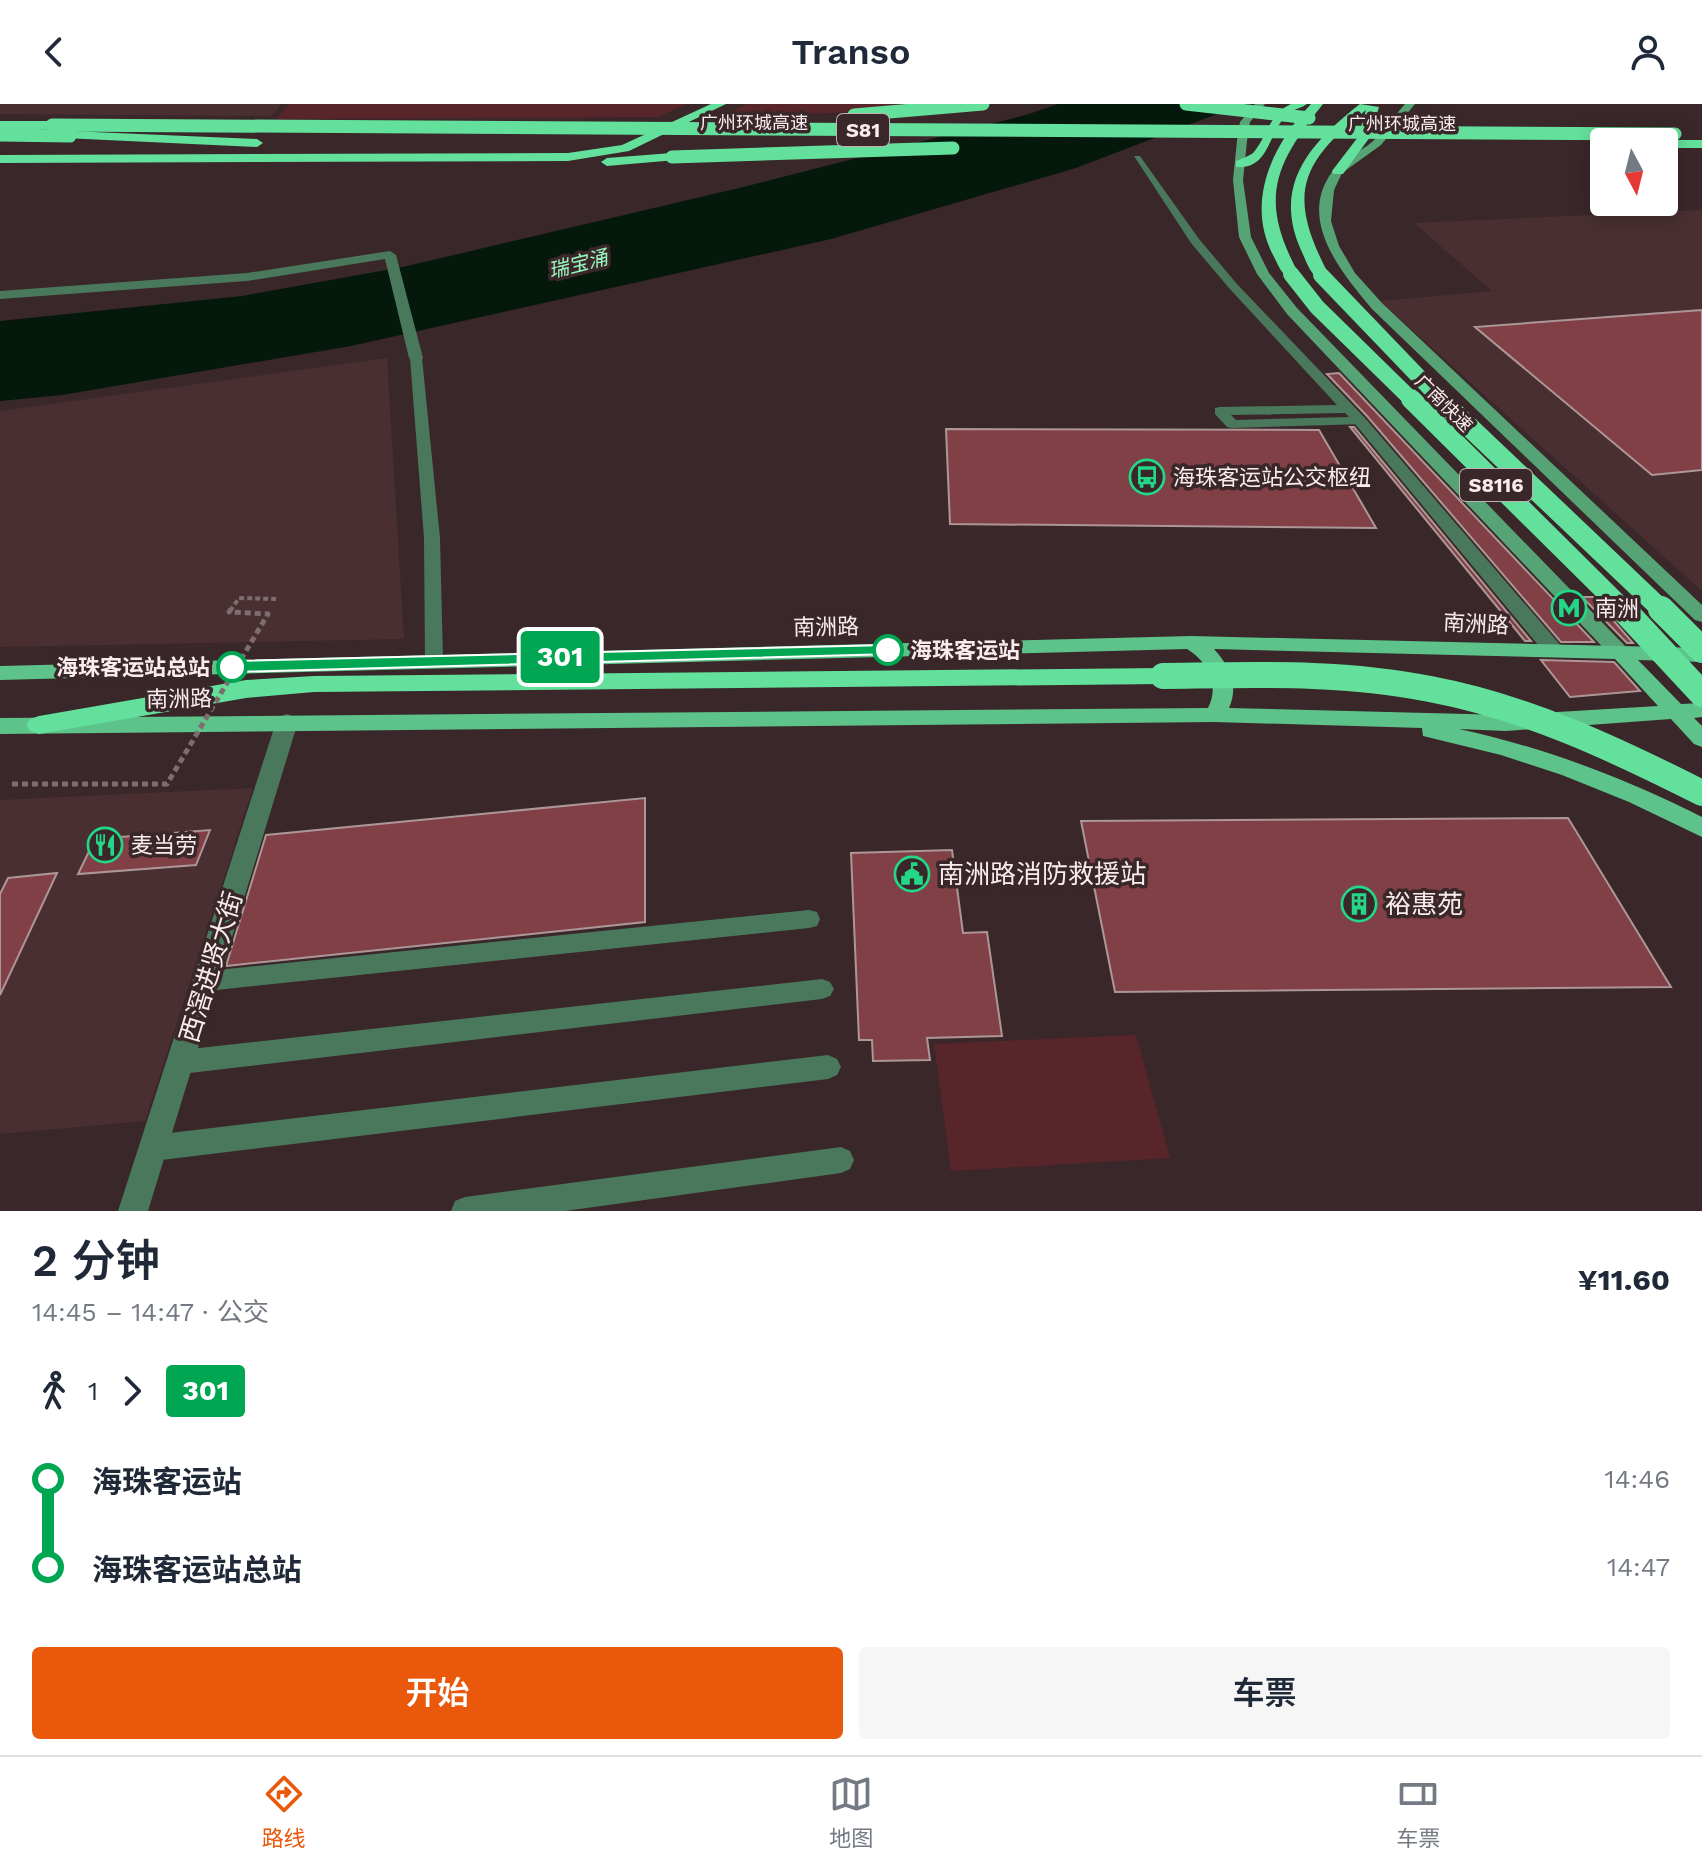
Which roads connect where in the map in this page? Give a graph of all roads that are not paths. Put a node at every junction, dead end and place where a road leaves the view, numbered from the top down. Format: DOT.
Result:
graph roads {
  1 [pos="698,104"];
  2 [pos="720,104"];
  3 [pos="983,104"];
  4 [pos="1186,104"];
  5 [pos="1260,104"];
  6 [pos="1301,104"];
  7 [pos="1317,104"];
  8 [pos="1367,104"];
  9 [pos="1375,104"];
  10 [pos="1410,104"];
  11 [pos="0,125"];
  12 [pos="52,125"];
  13 [pos="1590,130"];
  14 [pos="0,134"];
  15 [pos="1590,134"];
  16 [pos="1678,134"];
  17 [pos="1702,134"];
  18 [pos="1440,141"];
  19 [pos="1590,143"];
  20 [pos="1678,144"];
  21 [pos="1702,144"];
  22 [pos="960,148"];
  23 [pos="1135,152"];
  24 [pos="0,159"];
  25 [pos="140,159"];
  26 [pos="1240,164"];
  27 [pos="1338,171"];
  28 [pos="0,295"];
  29 [pos="416,358"];
  30 [pos="1354,415"];
  31 [pos="1702,616"];
  32 [pos="1191,642"];
  33 [pos="1555,652"];
  34 [pos="1702,653"];
  35 [pos="1621,654"];
  36 [pos="434,660"];
  37 [pos="0,673"];
  38 [pos="1702,694"];
  39 [pos="1702,710"];
  40 [pos="1677,712"];
  41 [pos="1214,715"];
  42 [pos="1376,719"];
  43 [pos="287,722"];
  44 [pos="39,725"];
  45 [pos="0,726"];
  46 [pos="1702,739"];
  47 [pos="1702,793"];
  48 [pos="1702,828"];
  49 [pos="809,919"];
  50 [pos="207,981"];
  51 [pos="822,989"];
  52 [pos="181,1062"];
  53 [pos="828,1067"];
  54 [pos="153,1148"];
  55 [pos="841,1160"];
  56 [pos="133,1211"];
  57 [pos="465,1211"];
  1 -- 14 [label="highway"];
  2 -- 25 [label="highway"];
  3 -- 12 [label="highway, bridge"];
  4 -- 13 [label="highway, bridge"];
  5 -- 26 [label="main road"];
  6 -- 26 [label="highway"];
  7 -- 38 [label="highway, 广南快速 / S8116, bridge"];
  8 -- 34 [label="highway, 广南快速 / S8116, bridge"];
  9 -- 27 [label="highway"];
  10 -- 27 [label="main road"];
  11 -- 12 [label="highway, 广州环城高速 / S81"];
  12 -- 15 [label="highway, 广州环城高速 / S81, bridge"];
  14 -- 18 [label="highway, 广州环城高速 / S81, bridge"];
  16 -- 17 [label="highway, 广州环城高速 / S81"];
  18 -- 19 [label="highway, 广州环城高速 / S81"];
  18 -- 23 [label="highway"];
  20 -- 21 [label="highway"];
  22 -- 25 [label="highway, bridge"];
  23 -- 30 [label="lane"];
  24 -- 25 [label="highway"];
  26 -- 35 [label="main road"];
  27 -- 31 [label="main road"];
  28 -- 29 [label="street"];
  29 -- 36 [label="lane"];
  30 -- 30 [label="lane"];
  30 -- 33 [label="street"];
  32 -- 33 [label="main road, 南洲路"];
  32 -- 36 [label="main road, 南洲路"];
  32 -- 41 [label="main road"];
  33 -- 35 [label="main road, 南洲路"];
  34 -- 35 [label="main road, 南洲路"];
  35 -- 40 [label="main road"];
  36 -- 37 [label="main road, 南洲路"];
  39 -- 40 [label="main road, 南洲路"];
  40 -- 42 [label="main road, 南洲路"];
  40 -- 46 [label="main road"];
  41 -- 42 [label="main road, 南洲路"];
  41 -- 43 [label="main road, 南洲路"];
  42 -- 48 [label="main road"];
  43 -- 44 [label="main road, 南洲路"];
  43 -- 50 [label="street, 西滘进贤大街"];
  44 -- 45 [label="main road, 南洲路"];
  44 -- 47 [label="highway, bridge"];
  49 -- 50 [label="lane"];
  50 -- 52 [label="street, 西滘进贤大街"];
  51 -- 52 [label="lane"];
  52 -- 54 [label="street, 西滘进贤大街"];
  53 -- 54 [label="lane"];
  54 -- 56 [label="street, 西滘进贤大街"];
  55 -- 57 [label="lane"];
}
